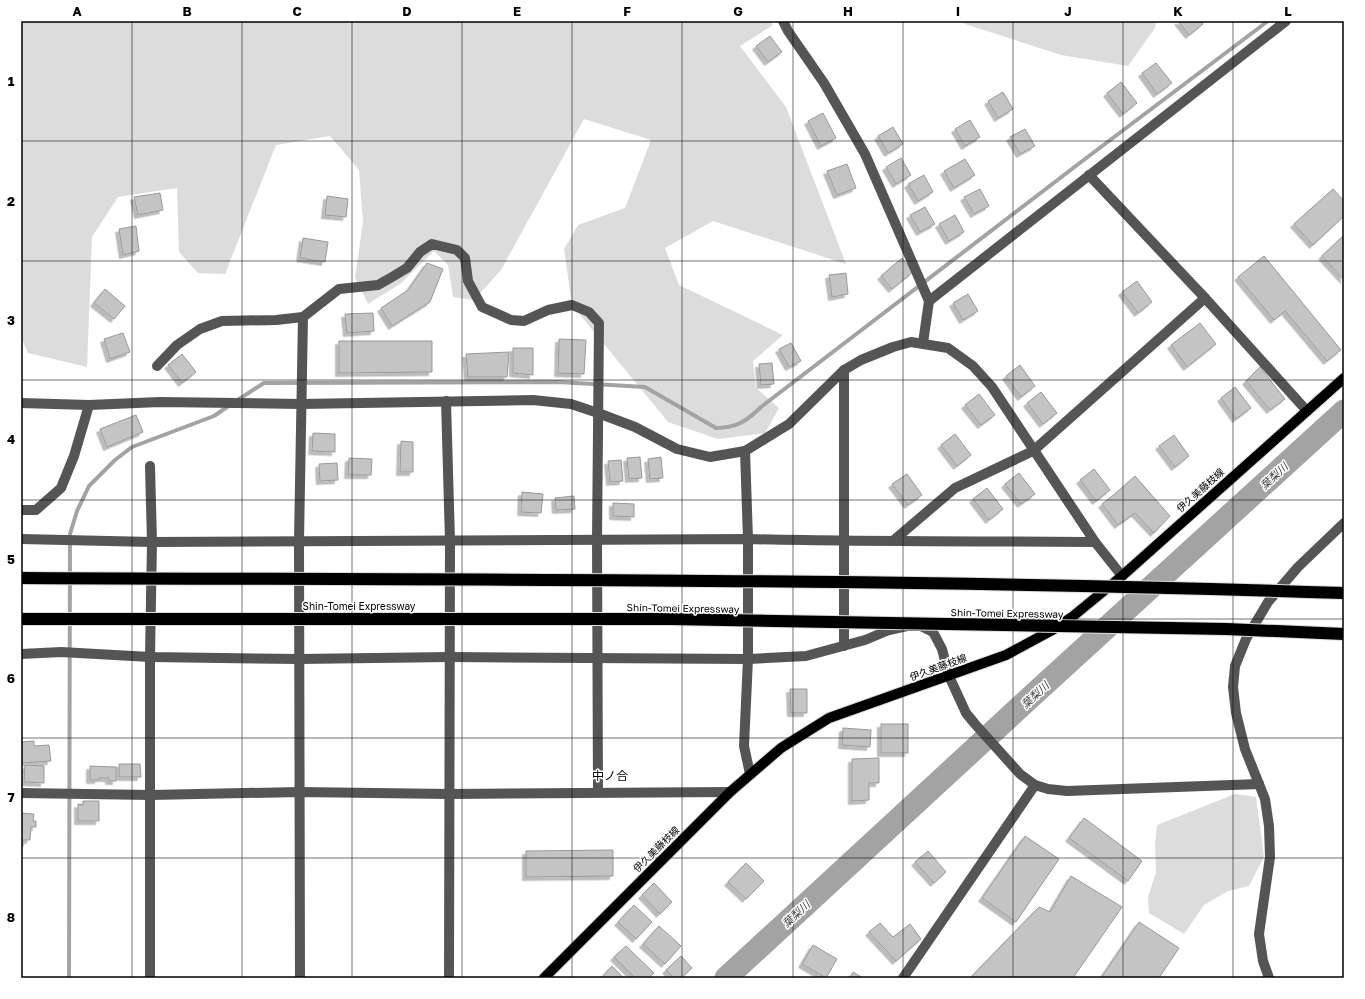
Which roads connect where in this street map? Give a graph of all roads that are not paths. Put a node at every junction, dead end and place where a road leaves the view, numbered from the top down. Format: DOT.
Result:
graph roads {
  1 [pos="783,21"];
  2 [pos="1286,21"];
  3 [pos="1089,175"];
  4 [pos="1205,298"];
  5 [pos="929,301"];
  6 [pos="303,317"];
  7 [pos="923,343"];
  8 [pos="157,366"];
  9 [pos="844,370"];
  10 [pos="1344,378"];
  11 [pos="446,401"];
  12 [pos="21,403"];
  13 [pos="301,404"];
  14 [pos="89,405"];
  15 [pos="1307,411"];
  16 [pos="598,413"];
  17 [pos="744,451"];
  18 [pos="1033,451"];
  19 [pos="150,466"];
  20 [pos="21,510"];
  21 [pos="1344,523"];
  22 [pos="21,539"];
  23 [pos="748,539"];
  24 [pos="299,540"];
  25 [pos="597,540"];
  26 [pos="894,540"];
  27 [pos="450,541"];
  28 [pos="844,541"];
  29 [pos="152,542"];
  30 [pos="1095,542"];
  31 [pos="1122,576"];
  32 [pos="21,578"];
  33 [pos="1344,593"];
  34 [pos="21,619"];
  35 [pos="1344,634"];
  36 [pos="844,646"];
  37 [pos="21,654"];
  38 [pos="150,657"];
  39 [pos="450,657"];
  40 [pos="598,658"];
  41 [pos="299,659"];
  42 [pos="748,659"];
  43 [pos="949,676"];
  44 [pos="750,774"];
  45 [pos="1259,784"];
  46 [pos="1035,785"];
  47 [pos="299,792"];
  48 [pos="598,792"];
  49 [pos="730,792"];
  50 [pos="21,793"];
  51 [pos="450,794"];
  52 [pos="151,795"];
  53 [pos="150,978"];
  54 [pos="300,978"];
  55 [pos="449,978"];
  56 [pos="544,978"];
  57 [pos="903,978"];
  58 [pos="1269,978"];
  1 -- 5 [label="street"];
  2 -- 3 [label="street"];
  3 -- 4 [label="street"];
  3 -- 5 [label="street"];
  4 -- 15 [label="street"];
  4 -- 18 [label="street"];
  5 -- 7 [label="street"];
  6 -- 8 [label="street"];
  6 -- 13 [label="street"];
  6 -- 16 [label="street"];
  7 -- 9 [label="street"];
  7 -- 18 [label="street"];
  9 -- 17 [label="street"];
  9 -- 28 [label="street"];
  10 -- 15 [label="main road, 伊久美藤枝線"];
  11 -- 13 [label="street"];
  11 -- 16 [label="street"];
  11 -- 27 [label="street"];
  12 -- 14 [label="street"];
  13 -- 14 [label="street"];
  13 -- 24 [label="street"];
  14 -- 20 [label="street"];
  15 -- 31 [label="main road, 伊久美藤枝線"];
  16 -- 17 [label="street"];
  16 -- 25 [label="street"];
  17 -- 23 [label="street"];
  18 -- 26 [label="street"];
  18 -- 30 [label="street"];
  19 -- 29 [label="street"];
  21 -- 45 [label="street"];
  22 -- 29 [label="street"];
  23 -- 25 [label="street"];
  23 -- 28 [label="street"];
  23 -- 42 [label="street"];
  24 -- 27 [label="street"];
  24 -- 29 [label="street"];
  24 -- 41 [label="street"];
  25 -- 27 [label="street"];
  25 -- 40 [label="street"];
  26 -- 28 [label="street"];
  26 -- 30 [label="street"];
  27 -- 39 [label="street"];
  28 -- 36 [label="street"];
  29 -- 38 [label="street"];
  30 -- 31 [label="street"];
  31 -- 43 [label="main road, 伊久美藤枝線"];
  32 -- 33 [label="highway, bridge"];
  34 -- 35 [label="highway, Shin-Tomei Expressway, bridge"];
  36 -- 42 [label="street"];
  36 -- 43 [label="street"];
  37 -- 38 [label="street"];
  38 -- 41 [label="street"];
  38 -- 52 [label="street"];
  39 -- 40 [label="street"];
  39 -- 41 [label="street"];
  39 -- 51 [label="street"];
  40 -- 42 [label="street"];
  40 -- 48 [label="street"];
  41 -- 47 [label="street"];
  42 -- 44 [label="street"];
  43 -- 44 [label="main road, 伊久美藤枝線"];
  43 -- 46 [label="street"];
  44 -- 49 [label="main road, 伊久美藤枝線"];
  45 -- 46 [label="street"];
  45 -- 58 [label="street"];
  46 -- 57 [label="street"];
  47 -- 51 [label="street"];
  47 -- 52 [label="street"];
  47 -- 54 [label="street"];
  48 -- 49 [label="street"];
  48 -- 51 [label="street"];
  49 -- 56 [label="main road, 伊久美藤枝線"];
  50 -- 52 [label="street"];
  51 -- 55 [label="street"];
  52 -- 53 [label="street"];
}
